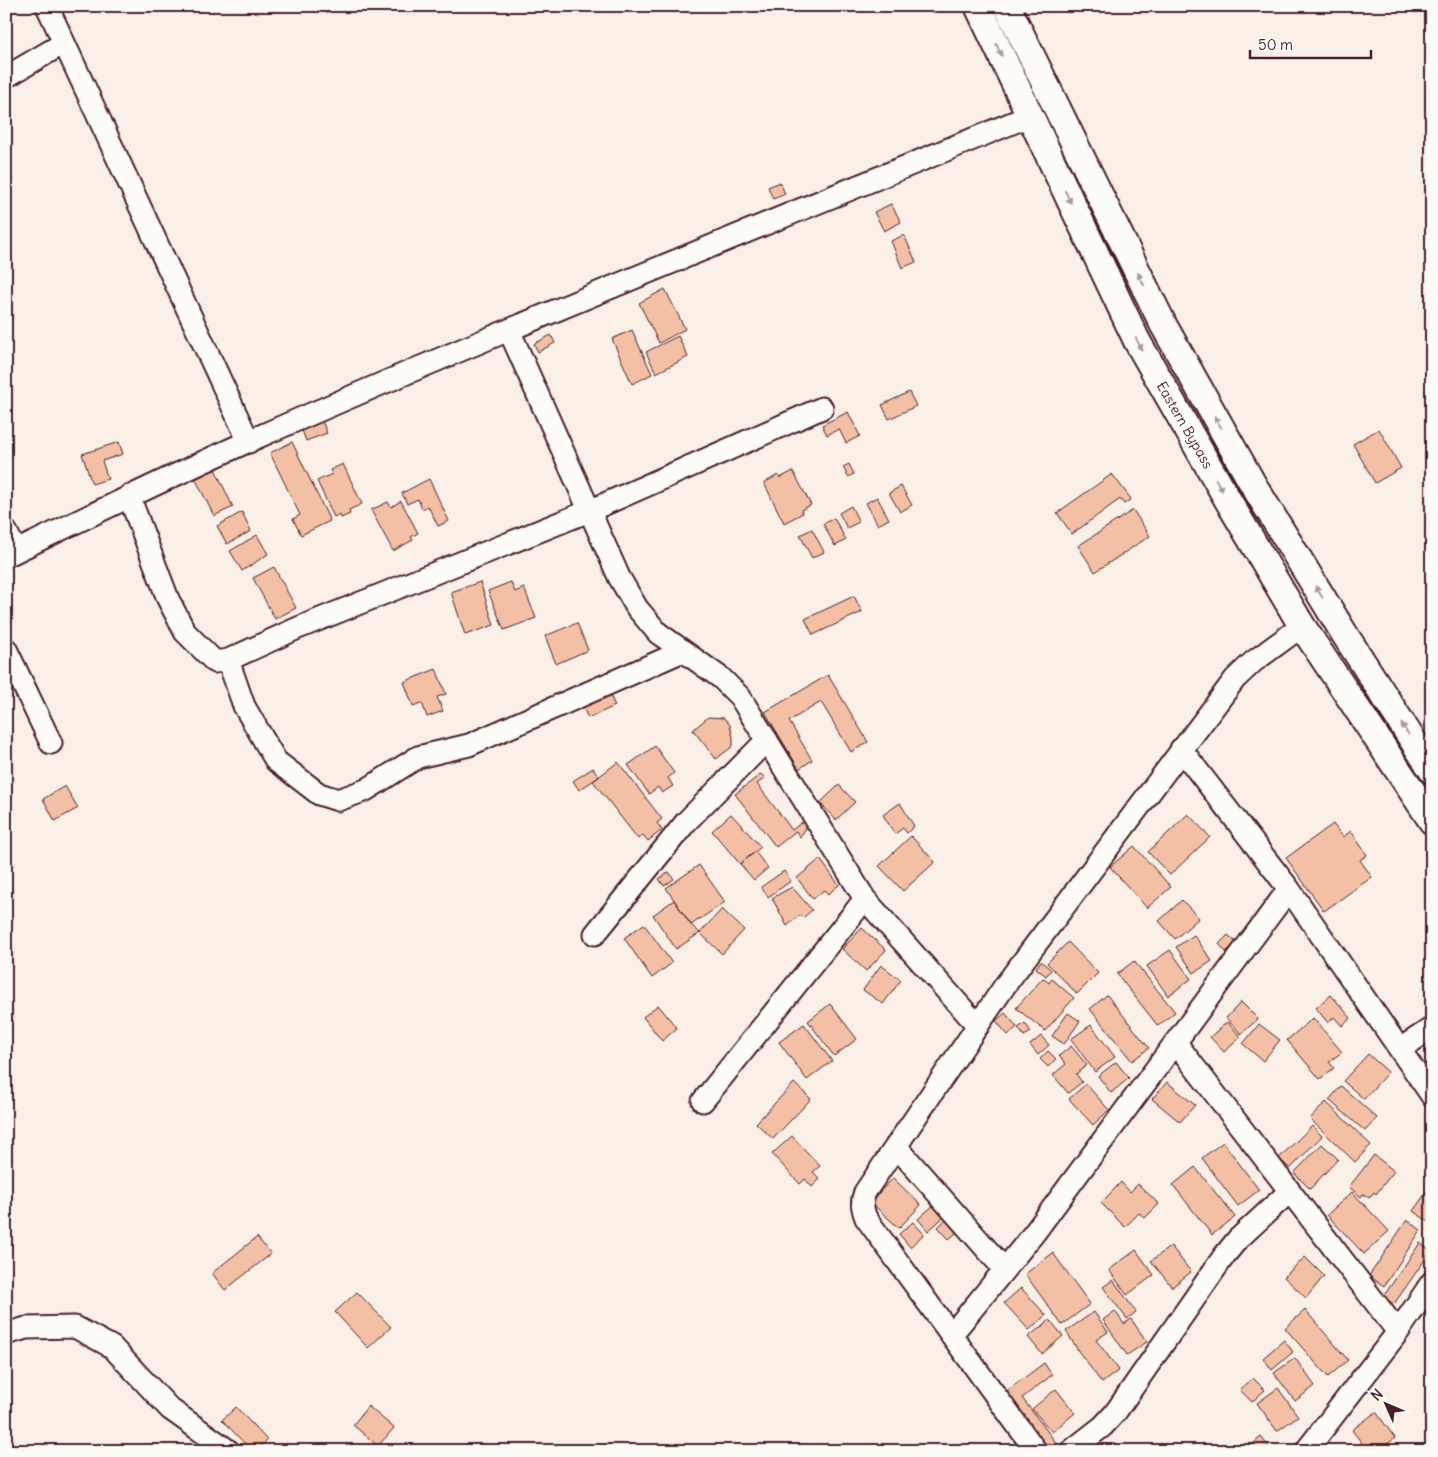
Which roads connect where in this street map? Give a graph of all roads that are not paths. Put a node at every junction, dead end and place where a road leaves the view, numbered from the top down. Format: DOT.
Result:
graph roads {
  1 [pos="47,6"];
  2 [pos="978,6"];
  3 [pos="1007,6"];
  4 [pos="64,43"];
  5 [pos="6,78"];
  6 [pos="1029,116"];
  7 [pos="509,330"];
  8 [pos="822,408"];
  9 [pos="249,442"];
  10 [pos="129,496"];
  11 [pos="589,511"];
  12 [pos="6,531"];
  13 [pos="11,554"];
  14 [pos="1302,626"];
  15 [pos="6,649"];
  16 [pos="683,651"];
  17 [pos="228,660"];
  18 [pos="767,740"];
  19 [pos="51,743"];
  20 [pos="1181,749"];
  21 [pos="1432,770"];
  22 [pos="1432,821"];
  23 [pos="1289,889"];
  24 [pos="865,900"];
  25 [pos="595,934"];
  26 [pos="978,1026"];
  27 [pos="1432,1028"];
  28 [pos="1176,1043"];
  29 [pos="1400,1050"];
  30 [pos="1432,1096"];
  31 [pos="703,1101"];
  32 [pos="896,1146"];
  33 [pos="1290,1191"];
  34 [pos="1004,1269"];
  35 [pos="1432,1282"];
  36 [pos="1398,1332"];
  37 [pos="6,1334"];
  38 [pos="952,1334"];
  39 [pos="229,1451"];
  40 [pos="1036,1451"];
  41 [pos="1071,1451"];
  42 [pos="1306,1451"];
  1 -- 4 [label="street"];
  2 -- 6 [label="main road, Eastern Bypass, one-way"];
  21 -- 3 [label="main road, one-way"];
  4 -- 5 [label="street"];
  4 -- 9 [label="street"];
  6 -- 7 [label="street"];
  6 -- 14 [label="main road, Eastern Bypass, one-way"];
  7 -- 9 [label="street"];
  7 -- 11 [label="street"];
  8 -- 11 [label="street"];
  9 -- 10 [label="street"];
  10 -- 13 [label="street"];
  10 -- 17 [label="street"];
  11 -- 16 [label="street"];
  11 -- 17 [label="street"];
  12 -- 13 [label="street"];
  14 -- 20 [label="street"];
  14 -- 22 [label="main road, Eastern Bypass"];
  15 -- 19 [label="street"];
  16 -- 17 [label="street"];
  16 -- 18 [label="street"];
  18 -- 24 [label="street"];
  18 -- 25 [label="street"];
  20 -- 23 [label="street"];
  20 -- 26 [label="street"];
  23 -- 28 [label="street"];
  23 -- 29 [label="street"];
  24 -- 26 [label="street"];
  24 -- 31 [label="street"];
  26 -- 32 [label="street"];
  27 -- 29 [label="street"];
  28 -- 33 [label="street"];
  28 -- 34 [label="street"];
  29 -- 30 [label="street"];
  32 -- 34 [label="street"];
  32 -- 38 [label="street"];
  33 -- 36 [label="street"];
  33 -- 41 [label="street"];
  34 -- 38 [label="street"];
  35 -- 36 [label="street"];
  36 -- 42 [label="street"];
  37 -- 39 [label="street"];
  38 -- 40 [label="street"];
}
